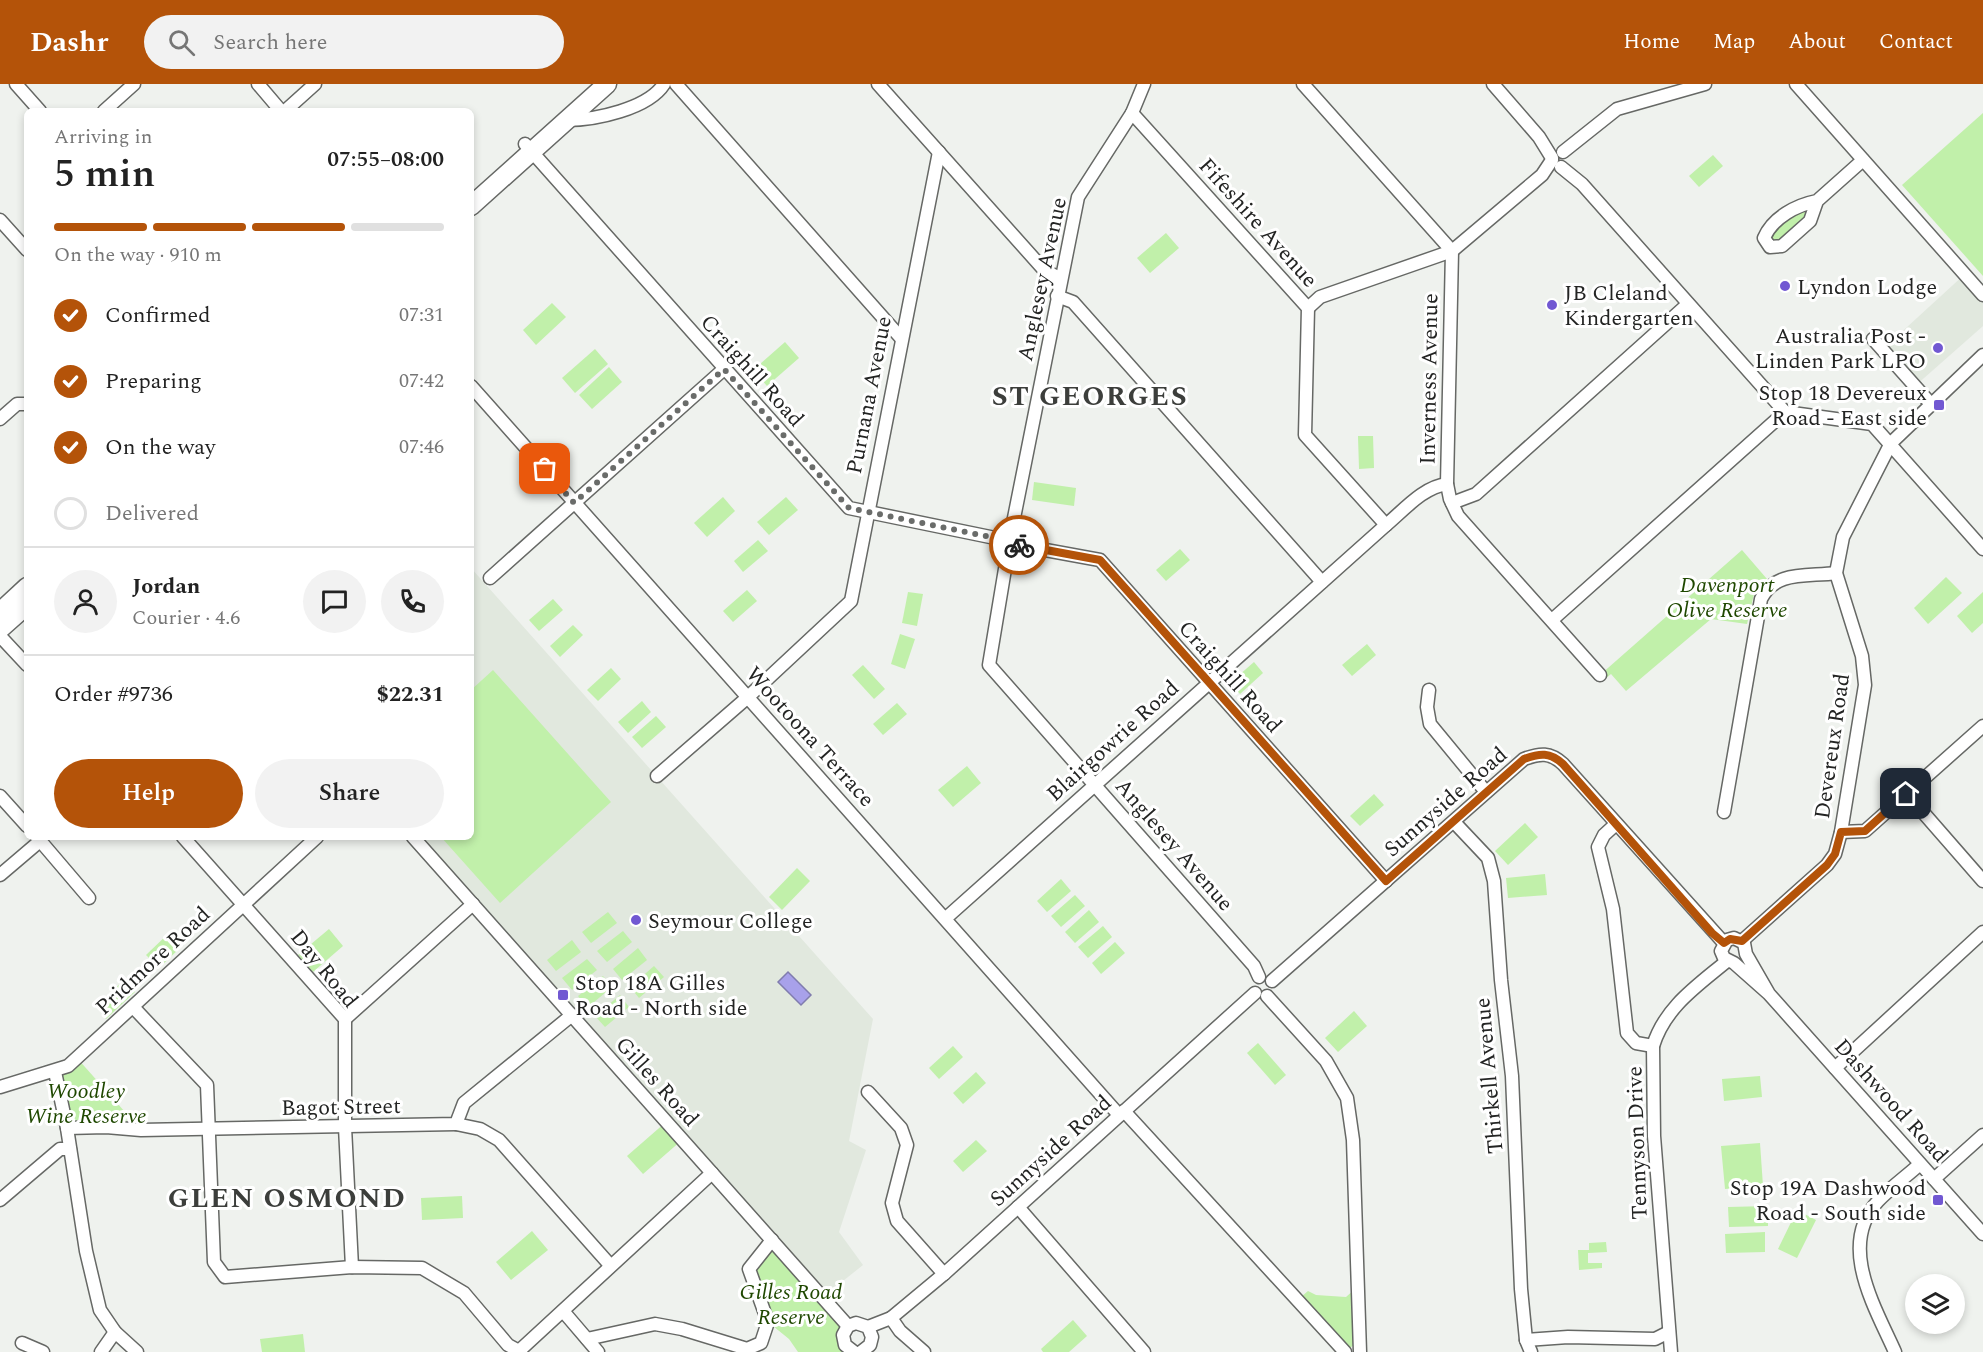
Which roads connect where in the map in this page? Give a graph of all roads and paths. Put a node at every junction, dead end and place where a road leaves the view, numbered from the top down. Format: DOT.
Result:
graph roads {
  1 [pos="16,84"];
  2 [pos="134,84"];
  3 [pos="258,84"];
  4 [pos="315,84"];
  5 [pos="592,84"];
  6 [pos="607,84"];
  7 [pos="664,84"];
  8 [pos="676,84"];
  9 [pos="878,84"];
  10 [pos="1144,84"];
  11 [pos="1303,84"];
  12 [pos="1493,84"];
  13 [pos="1705,84"];
  14 [pos="1796,84"];
  15 [pos="37,108"];
  16 [pos="107,108"];
  17 [pos="280,108"];
  18 [pos="287,108"];
  19 [pos="1132,113"];
  20 [pos="567,120"];
  21 [pos="528,148"];
  22 [pos="939,152"];
  23 [pos="1560,160"];
  24 [pos="1863,160"];
  25 [pos="474,187"];
  26 [pos="1817,201"];
  27 [pos="474,203"];
  28 [pos="0,220"];
  29 [pos="24,247"];
  30 [pos="1452,251"];
  31 [pos="1060,278"];
  32 [pos="1983,295"];
  33 [pos="1057,296"];
  34 [pos="1688,303"];
  35 [pos="1308,308"];
  36 [pos="901,338"];
  37 [pos="1873,339"];
  38 [pos="1983,355"];
  39 [pos="724,369"];
  40 [pos="474,389"];
  41 [pos="1930,403"];
  42 [pos="24,404"];
  43 [pos="1785,412"];
  44 [pos="0,419"];
  45 [pos="1891,443"];
  46 [pos="1447,484"];
  47 [pos="574,503"];
  48 [pos="1452,503"];
  49 [pos="867,513"];
  50 [pos="1386,525"];
  51 [pos="1005,536"];
  52 [pos="1013,548"];
  53 [pos="1983,549"];
  54 [pos="1836,573"];
  55 [pos="490,578"];
  56 [pos="1322,582"];
  57 [pos="24,590"];
  58 [pos="24,608"];
  59 [pos="0,612"];
  60 [pos="1552,620"];
  61 [pos="0,629"];
  62 [pos="0,636"];
  63 [pos="24,662"];
  64 [pos="1600,675"];
  65 [pos="1208,682"];
  66 [pos="1429,690"];
  67 [pos="748,697"];
  68 [pos="1983,726"];
  69 [pos="657,776"];
  70 [pos="1095,785"];
  71 [pos="1486,792"];
  72 [pos="1906,794"];
  73 [pos="0,795"];
  74 [pos="1724,812"];
  75 [pos="1454,822"];
  76 [pos="24,823"];
  77 [pos="1616,824"];
  78 [pos="1841,832"];
  79 [pos="37,840"];
  80 [pos="39,840"];
  81 [pos="186,840"];
  82 [pos="315,840"];
  83 [pos="416,840"];
  84 [pos="0,875"];
  85 [pos="1983,880"];
  86 [pos="1386,881"];
  87 [pos="89,898"];
  88 [pos="243,903"];
  89 [pos="473,904"];
  90 [pos="946,918"];
  91 [pos="1983,932"];
  92 [pos="1742,941"];
  93 [pos="1724,943"];
  94 [pos="1746,954"];
  95 [pos="1731,962"];
  96 [pos="1259,977"];
  97 [pos="1272,981"];
  98 [pos="1255,993"];
  99 [pos="1769,994"];
  100 [pos="1268,996"];
  101 [pos="133,1007"];
  102 [pos="572,1015"];
  103 [pos="345,1019"];
  104 [pos="1653,1046"];
  105 [pos="1835,1068"];
  106 [pos="55,1072"];
  107 [pos="0,1087"];
  108 [pos="868,1092"];
  109 [pos="1121,1113"];
  110 [pos="456,1124"];
  111 [pos="345,1127"];
  112 [pos="67,1128"];
  113 [pos="209,1129"];
  114 [pos="1983,1135"];
  115 [pos="70,1149"];
  116 [pos="1920,1164"];
  117 [pos="712,1173"];
  118 [pos="1934,1179"];
  119 [pos="0,1200"];
  120 [pos="1018,1208"];
  121 [pos="1983,1234"];
  122 [pos="772,1240"];
  123 [pos="610,1265"];
  124 [pos="352,1267"];
  125 [pos="944,1274"];
  126 [pos="563,1311"];
  127 [pos="835,1312"];
  128 [pos="891,1318"];
  129 [pos="848,1326"];
  130 [pos="868,1328"];
  131 [pos="115,1332"];
  132 [pos="1669,1332"];
  133 [pos="1634,1338"];
  134 [pos="587,1339"];
  135 [pos="22,1343"];
  136 [pos="1527,1348"];
  137 [pos="519,1351"];
  138 [pos="850,1351"];
  139 [pos="43,1352"];
  140 [pos="101,1352"];
  141 [pos="137,1352"];
  142 [pos="598,1352"];
  143 [pos="924,1352"];
  144 [pos="1144,1352"];
  145 [pos="1345,1352"];
  146 [pos="1360,1352"];
  147 [pos="1669,1352"];
  148 [pos="1895,1352"];
  1 -- 15 [label="street"];
  2 -- 16 [label="street"];
  3 -- 17 [label="street"];
  4 -- 18 [label="street"];
  5 -- 21 [label="highway"];
  6 -- 20 [label="highway"];
  7 -- 20 [label="street"];
  8 -- 36 [label="street"];
  9 -- 22 [label="street"];
  10 -- 19 [label="street, Anglesey Avenue"];
  11 -- 30 [label="street"];
  12 -- 23 [label="street"];
  13 -- 23 [label="street"];
  14 -- 24 [label="street"];
  19 -- 31 [label="street, Anglesey Avenue"];
  19 -- 35 [label="street, Fifeshire Avenue"];
  20 -- 21 [label="highway"];
  21 -- 25 [label="highway"];
  21 -- 27 [label="highway"];
  21 -- 39 [label="street, Craighill Road"];
  22 -- 31 [label="street"];
  22 -- 36 [label="street, Purnana Avenue"];
  23 -- 30 [label="street"];
  23 -- 34 [label="street"];
  24 -- 26 [label="street"];
  24 -- 32 [label="street"];
  28 -- 29 [label="street"];
  30 -- 35 [label="street"];
  30 -- 46 [label="street, Inverness Avenue"];
  31 -- 33 [label="street, Anglesey Avenue"];
  33 -- 51 [label="street, Anglesey Avenue"];
  33 -- 56 [label="street"];
  34 -- 43 [label="street"];
  34 -- 48 [label="street"];
  35 -- 50 [label="street, Fifeshire Avenue"];
  36 -- 49 [label="street, Purnana Avenue"];
  37 -- 41 [label="street"];
  38 -- 41 [label="street, Devereux Road"];
  39 -- 47 [label="street"];
  39 -- 49 [label="street, Craighill Road"];
  40 -- 47 [label="street, Wootoona Terrace"];
  41 -- 45 [label="street, Devereux Road"];
  42 -- 44 [label="street"];
  43 -- 45 [label="street"];
  43 -- 60 [label="street"];
  45 -- 53 [label="street"];
  45 -- 54 [label="street, Devereux Road"];
  46 -- 48 [label="street, Inverness Avenue"];
  46 -- 50 [label="street, Blairgowrie Road"];
  47 -- 55 [label="street"];
  47 -- 67 [label="street, Wootoona Terrace"];
  48 -- 60 [label="street, Inverness Avenue"];
  49 -- 51 [label="street, Craighill Road"];
  49 -- 67 [label="street, Purnana Avenue"];
  50 -- 56 [label="street, Blairgowrie Road"];
  51 -- 52 [label="street"];
  52 -- 65 [label="street, Craighill Road"];
  52 -- 70 [label="street, Anglesey Avenue"];
  54 -- 74 [label="street"];
  54 -- 78 [label="street, Devereux Road"];
  56 -- 65 [label="street, Blairgowrie Road"];
  57 -- 59 [label="highway"];
  58 -- 61 [label="highway"];
  60 -- 64 [label="street, Inverness Avenue"];
  62 -- 63 [label="street"];
  65 -- 70 [label="street, Blairgowrie Road"];
  65 -- 86 [label="street, Craighill Road"];
  66 -- 71 [label="street"];
  67 -- 69 [label="street, Purnana Avenue"];
  67 -- 90 [label="street, Wootoona Terrace"];
  68 -- 72 [label="street"];
  70 -- 90 [label="street, Blairgowrie Road"];
  70 -- 96 [label="street, Anglesey Avenue"];
  71 -- 75 [label="street, Sunnyside Road"];
  71 -- 77 [label="street, Sunnyside Road"];
  72 -- 78 [label="street"];
  72 -- 85 [label="street"];
  73 -- 76 [label="street"];
  75 -- 86 [label="street, Sunnyside Road"];
  75 -- 136 [label="street, Thirkell Avenue"];
  77 -- 93 [label="street"];
  77 -- 104 [label="street"];
  78 -- 92 [label="street, Devereux Road"];
  79 -- 84 [label="street"];
  80 -- 87 [label="street"];
  81 -- 88 [label="street, Day Road"];
  82 -- 88 [label="street, Pridmore Road"];
  83 -- 89 [label="street, Gilles Road"];
  86 -- 97 [label="street, Sunnyside Road"];
  88 -- 101 [label="street, Pridmore Road"];
  88 -- 103 [label="street, Day Road"];
  89 -- 102 [label="street, Gilles Road"];
  89 -- 103 [label="street"];
  90 -- 109 [label="street, Wootoona Terrace"];
  91 -- 105 [label="street"];
  92 -- 93 [label="street"];
  92 -- 94 [label="street"];
  93 -- 95 [label="street"];
  94 -- 95 [label="street"];
  94 -- 99 [label="street"];
  95 -- 99 [label="street"];
  95 -- 104 [label="street, Tennyson Drive"];
  96 -- 97 [label="street"];
  96 -- 98 [label="street"];
  97 -- 100 [label="street"];
  98 -- 100 [label="street"];
  98 -- 109 [label="street, Sunnyside Road"];
  99 -- 105 [label="street, Dashwood Road"];
  100 -- 146 [label="street"];
  101 -- 106 [label="street, Pridmore Road"];
  101 -- 113 [label="street"];
  102 -- 110 [label="street"];
  102 -- 117 [label="street, Gilles Road"];
  103 -- 111 [label="street, Day Road"];
  104 -- 132 [label="street, Tennyson Drive"];
  105 -- 116 [label="street, Dashwood Road"];
  106 -- 107 [label="street, Pridmore Road"];
  106 -- 112 [label="street"];
  108 -- 125 [label="street"];
  109 -- 120 [label="street, Sunnyside Road"];
  109 -- 145 [label="street, Wootoona Terrace"];
  110 -- 111 [label="street, Bagot Street"];
  110 -- 123 [label="street, Bagot Street"];
  111 -- 113 [label="street, Bagot Street"];
  111 -- 124 [label="street, Day Road"];
  112 -- 113 [label="street, Bagot Street"];
  112 -- 115 [label="street"];
  113 -- 124 [label="street"];
  114 -- 118 [label="street"];
  115 -- 119 [label="street"];
  115 -- 131 [label="street"];
  116 -- 118 [label="street, Dashwood Road"];
  116 -- 148 [label="street"];
  117 -- 122 [label="street, Gilles Road"];
  117 -- 123 [label="street"];
  118 -- 121 [label="street, Dashwood Road"];
  120 -- 125 [label="street, Sunnyside Road"];
  120 -- 144 [label="street"];
  122 -- 127 [label="street, Gilles Road"];
  122 -- 134 [label="street"];
  123 -- 126 [label="street"];
  124 -- 137 [label="street"];
  125 -- 128 [label="street, Sunnyside Road"];
  126 -- 134 [label="street"];
  126 -- 137 [label="street"];
  127 -- 129 [label="street, Gilles Road"];
  127 -- 138 [label="street"];
  128 -- 130 [label="street, Sunnyside Road"];
  128 -- 143 [label="street"];
  129 -- 130 [label="street"];
  129 -- 138 [label="street"];
  130 -- 138 [label="street"];
  131 -- 140 [label="street"];
  131 -- 141 [label="street"];
  132 -- 133 [label="street"];
  132 -- 147 [label="street, Tennyson Drive"];
  133 -- 136 [label="street"];
  133 -- 147 [label="street"];
  134 -- 142 [label="street"];
  135 -- 139 [label="street"];
}
